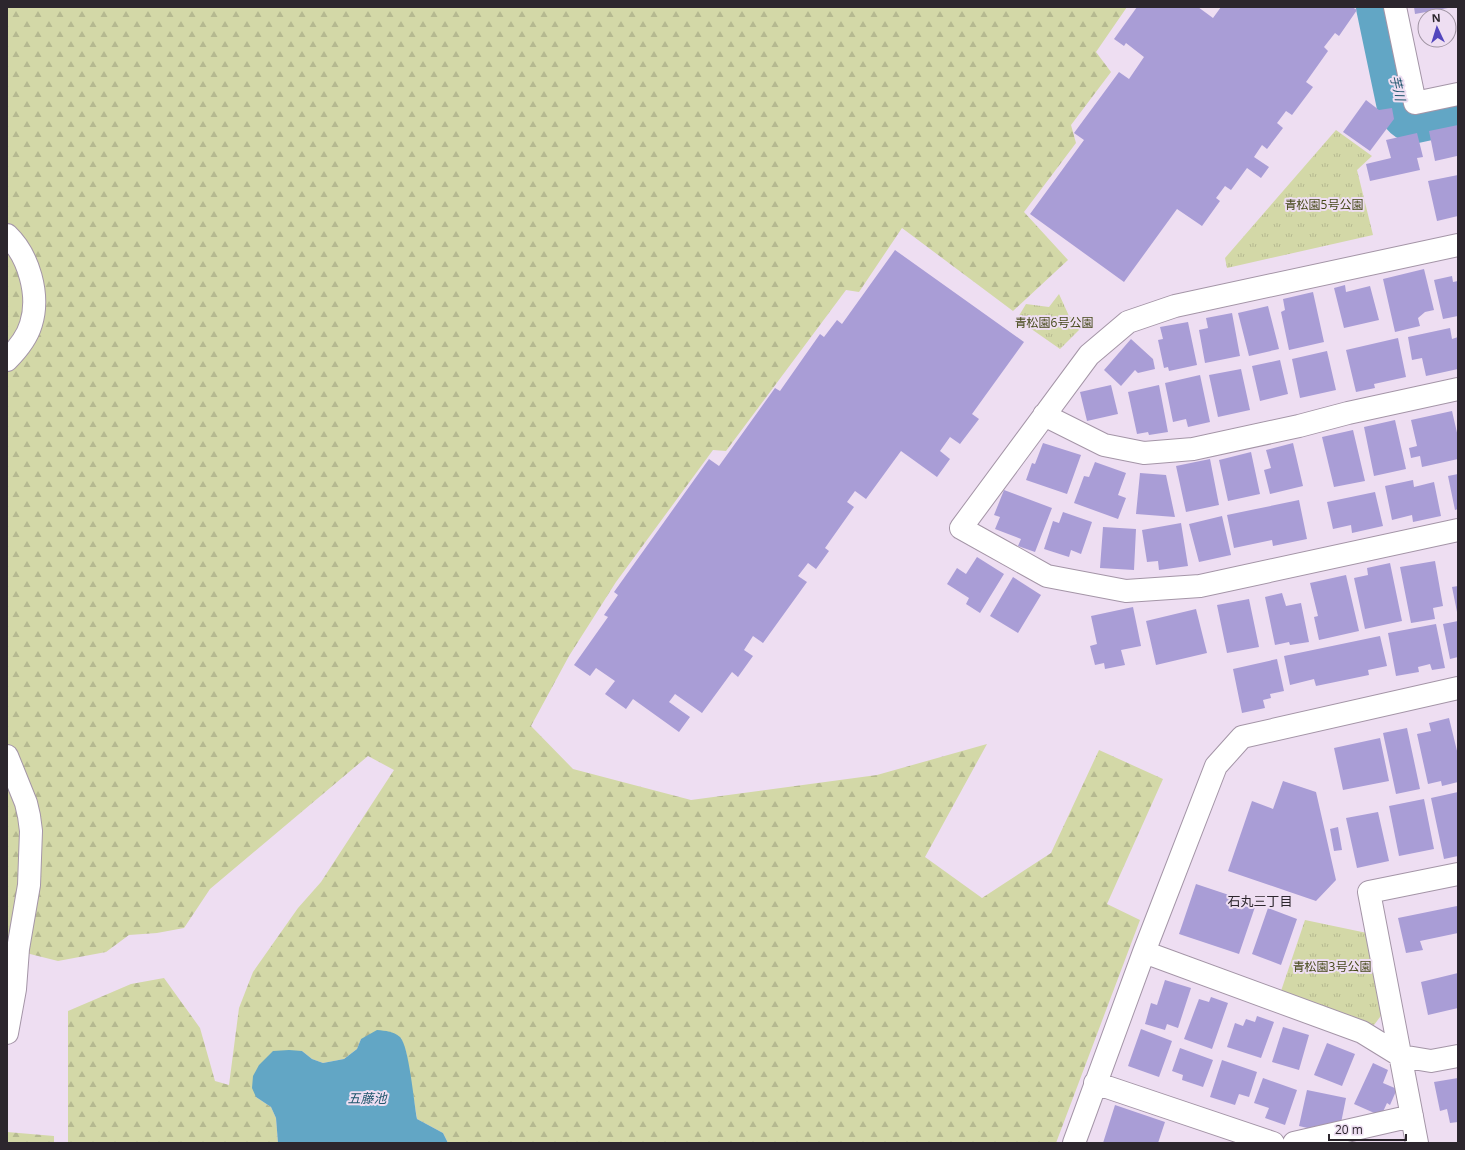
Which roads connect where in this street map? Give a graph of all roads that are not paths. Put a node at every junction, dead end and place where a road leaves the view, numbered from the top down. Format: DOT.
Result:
graph roads {
  1 [pos="1395,7"];
  2 [pos="1458,94"];
  3 [pos="7,235"];
  4 [pos="1458,244"];
  5 [pos="7,360"];
  6 [pos="1458,389"];
  7 [pos="1044,415"];
  8 [pos="1458,530"];
  9 [pos="1458,688"];
  10 [pos="7,756"];
  11 [pos="1458,874"];
  12 [pos="1144,952"];
  13 [pos="7,1033"];
  14 [pos="1401,1056"];
  15 [pos="1458,1056"];
  16 [pos="1096,1083"];
  17 [pos="1412,1116"];
  18 [pos="1074,1143"];
  19 [pos="1273,1143"];
  20 [pos="1294,1143"];
  21 [pos="1417,1143"];
  1 -- 2 [label="street"];
  3 -- 5 [label="street"];
  4 -- 7 [label="street"];
  6 -- 7 [label="street"];
  7 -- 8 [label="street"];
  9 -- 12 [label="street"];
  10 -- 13 [label="street"];
  11 -- 14 [label="street"];
  12 -- 14 [label="street"];
  12 -- 16 [label="street"];
  14 -- 15 [label="street"];
  14 -- 17 [label="street"];
  16 -- 18 [label="street"];
  16 -- 19 [label="street"];
  17 -- 20 [label="street"];
  17 -- 21 [label="street"];
}
